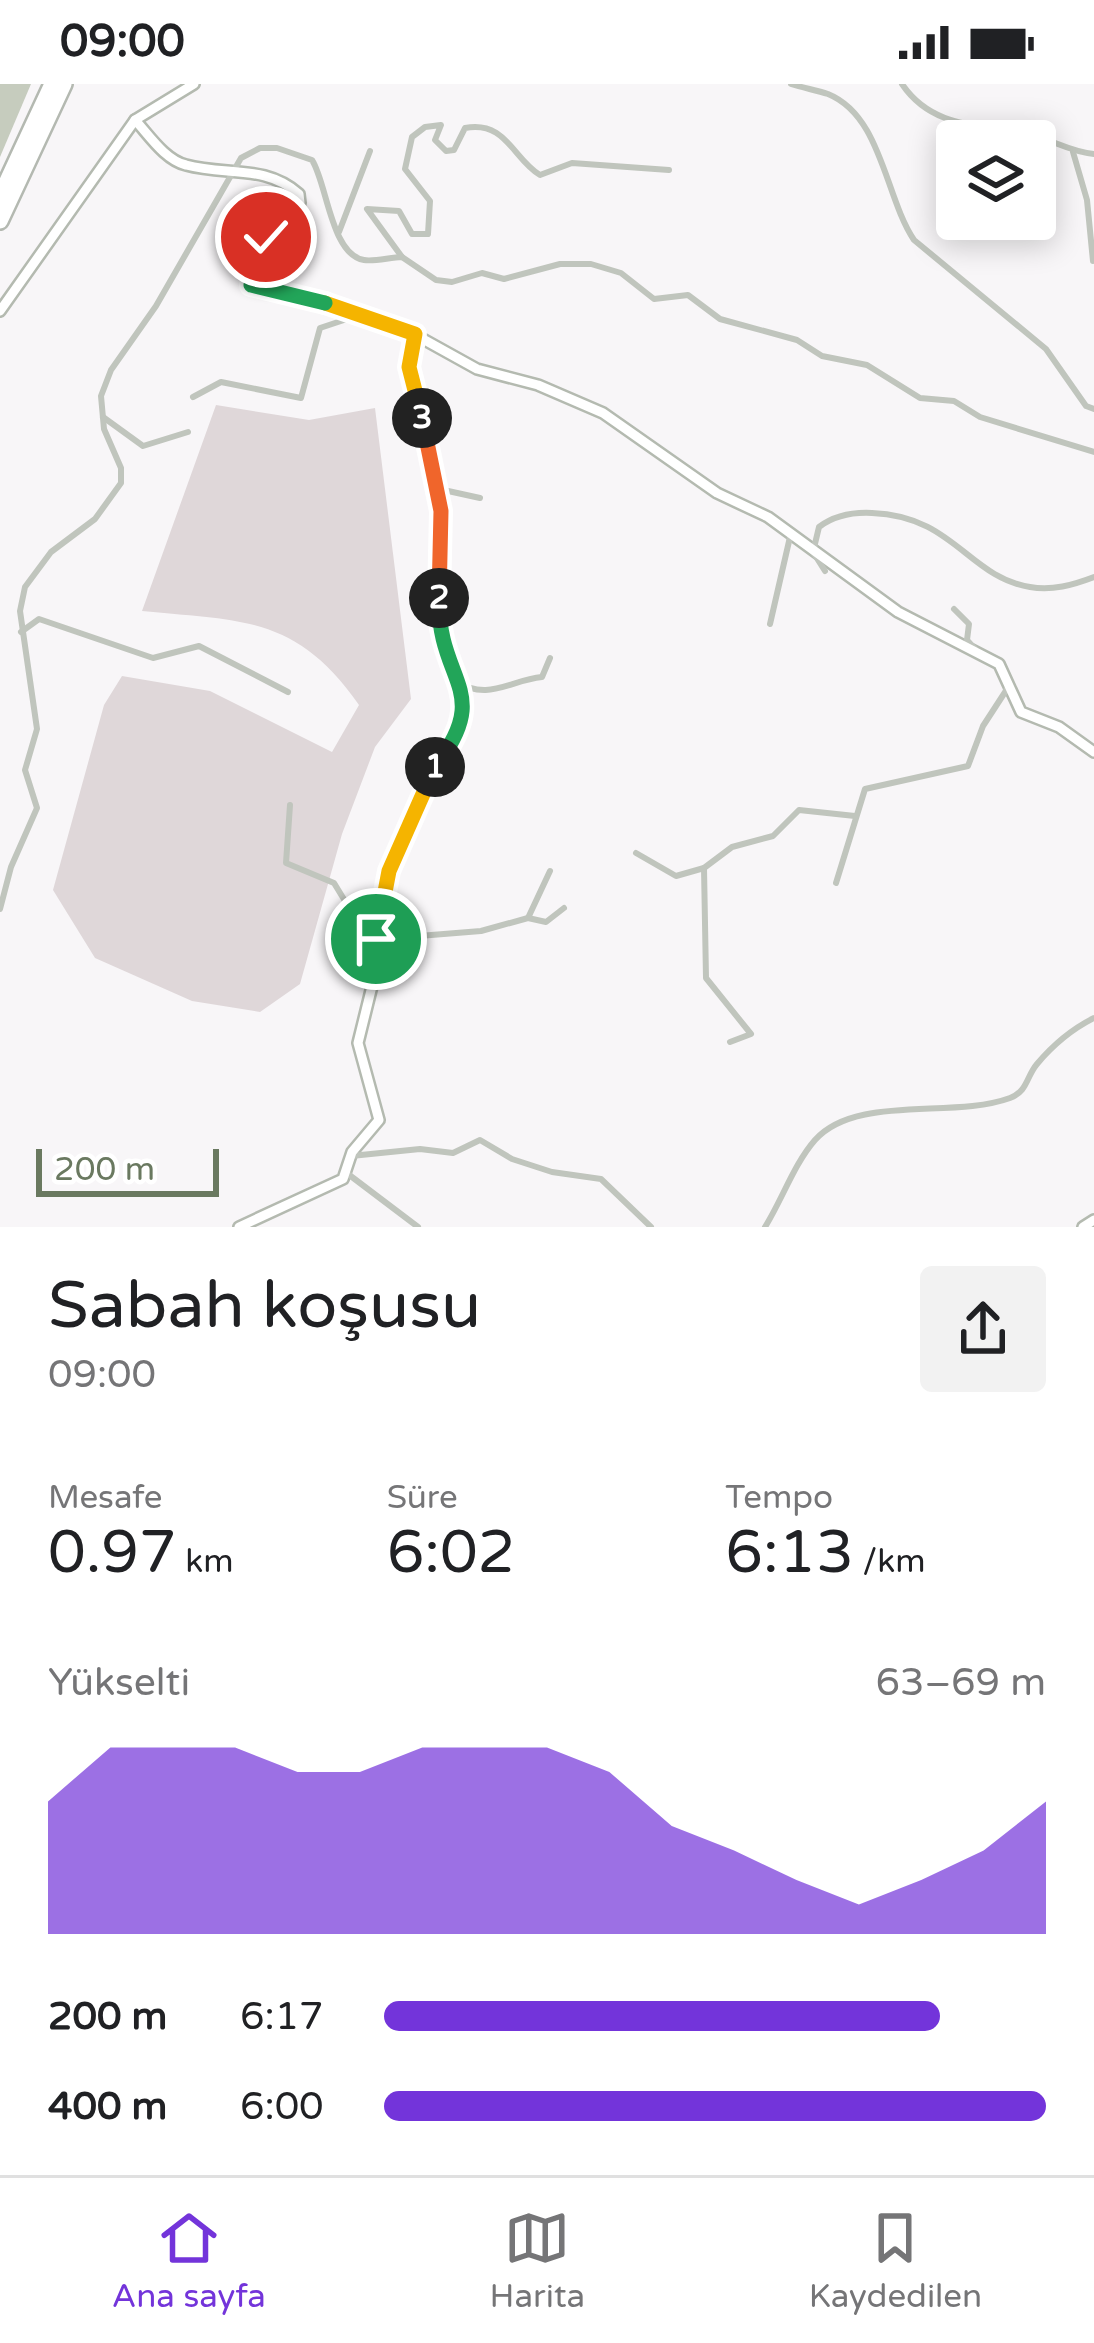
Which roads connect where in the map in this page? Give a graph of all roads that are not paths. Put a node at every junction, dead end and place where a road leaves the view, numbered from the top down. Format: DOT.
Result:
graph roads {
  1 [pos="52,84"];
  2 [pos="64,84"];
  3 [pos="194,84"];
  4 [pos="790,84"];
  5 [pos="902,84"];
  6 [pos="135,120"];
  7 [pos="949,120"];
  8 [pos="1056,144"];
  9 [pos="370,151"];
  10 [pos="1073,152"];
  11 [pos="1094,154"];
  12 [pos="232,168"];
  13 [pos="669,170"];
  14 [pos="0,196"];
  15 [pos="0,221"];
  16 [pos="339,232"];
  17 [pos="402,257"];
  18 [pos="1093,261"];
  19 [pos="0,311"];
  20 [pos="362,314"];
  21 [pos="415,334"];
  22 [pos="193,397"];
  23 [pos="1094,409"];
  24 [pos="103,417"];
  25 [pos="188,433"];
  26 [pos="1094,452"];
  27 [pos="439,489"];
  28 [pos="480,498"];
  29 [pos="790,537"];
  30 [pos="814,552"];
  31 [pos="825,572"];
  32 [pos="1094,577"];
  33 [pos="954,609"];
  34 [pos="770,624"];
  35 [pos="21,632"];
  36 [pos="979,657"];
  37 [pos="550,658"];
  38 [pos="453,679"];
  39 [pos="1009,686"];
  40 [pos="288,692"];
  41 [pos="1094,752"];
  42 [pos="290,805"];
  43 [pos="855,816"];
  44 [pos="636,853"];
  45 [pos="704,868"];
  46 [pos="550,871"];
  47 [pos="836,884"];
  48 [pos="384,895"];
  49 [pos="564,908"];
  50 [pos="0,909"];
  51 [pos="528,918"];
  52 [pos="375,974"];
  53 [pos="1094,1018"];
  54 [pos="730,1042"];
  55 [pos="349,1156"];
  56 [pos="348,1174"];
  57 [pos="1094,1220"];
  58 [pos="239,1227"];
  59 [pos="418,1227"];
  60 [pos="651,1227"];
  61 [pos="765,1227"];
  62 [pos="1083,1227"];
  1 -- 14 [label="highway"];
  2 -- 15 [label="highway"];
  3 -- 6 [label="street"];
  4 -- 23 [label="street"];
  5 -- 7 [label="street"];
  6 -- 12 [label="street"];
  6 -- 19 [label="street"];
  8 -- 10 [label="street"];
  9 -- 16 [label="street"];
  10 -- 11 [label="street"];
  10 -- 18 [label="street"];
  12 -- 16 [label="street"];
  12 -- 20 [label="street"];
  12 -- 24 [label="street"];
  13 -- 17 [label="street"];
  16 -- 17 [label="street"];
  17 -- 26 [label="street"];
  20 -- 21 [label="street"];
  20 -- 22 [label="street"];
  21 -- 27 [label="street"];
  21 -- 29 [label="street"];
  24 -- 25 [label="street"];
  24 -- 35 [label="street"];
  27 -- 28 [label="street"];
  27 -- 38 [label="street"];
  29 -- 30 [label="street"];
  29 -- 34 [label="street"];
  30 -- 31 [label="street"];
  30 -- 32 [label="street"];
  30 -- 36 [label="street"];
  33 -- 36 [label="street"];
  35 -- 40 [label="street"];
  35 -- 50 [label="street"];
  36 -- 39 [label="street"];
  37 -- 38 [label="street"];
  38 -- 48 [label="street"];
  39 -- 41 [label="street"];
  39 -- 43 [label="street"];
  42 -- 48 [label="street"];
  43 -- 45 [label="street"];
  43 -- 47 [label="street"];
  44 -- 45 [label="street"];
  45 -- 54 [label="street"];
  46 -- 51 [label="street"];
  48 -- 52 [label="street"];
  49 -- 51 [label="street"];
  51 -- 52 [label="street"];
  52 -- 55 [label="street"];
  53 -- 61 [label="street"];
  55 -- 56 [label="street"];
  55 -- 60 [label="street"];
  56 -- 58 [label="street"];
  56 -- 59 [label="street"];
  57 -- 62 [label="street"];
}
